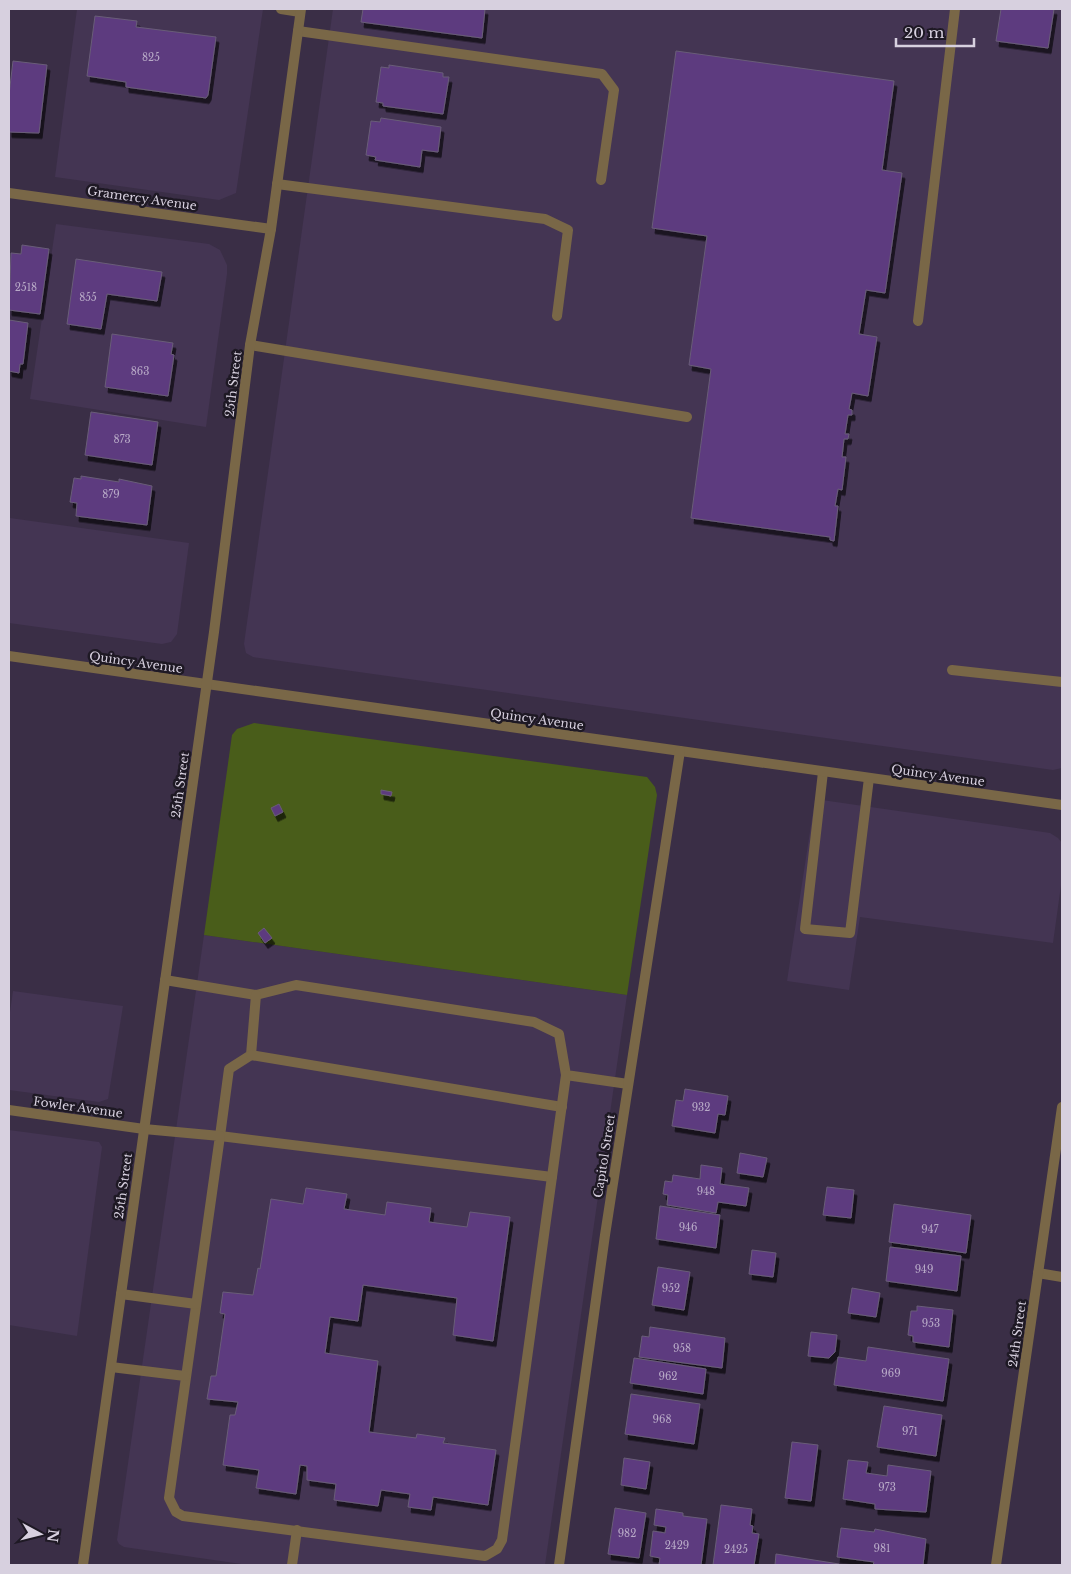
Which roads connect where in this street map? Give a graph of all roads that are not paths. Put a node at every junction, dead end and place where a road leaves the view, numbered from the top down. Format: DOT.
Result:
graph roads {
  1 [pos="281,9"];
  2 [pos="955,9"];
  3 [pos="300,10"];
  4 [pos="298,31"];
  5 [pos="601,180"];
  6 [pos="277,184"];
  7 [pos="9,193"];
  8 [pos="271,229"];
  9 [pos="557,316"];
  10 [pos="918,321"];
  11 [pos="250,345"];
  12 [pos="687,417"];
  13 [pos="9,656"];
  14 [pos="952,670"];
  15 [pos="1062,682"];
  16 [pos="207,684"];
  17 [pos="680,751"];
  18 [pos="823,772"];
  19 [pos="869,778"];
  20 [pos="1062,805"];
  21 [pos="165,980"];
  22 [pos="256,995"];
  23 [pos="251,1055"];
  24 [pos="566,1075"];
  25 [pos="628,1084"];
  26 [pos="562,1107"];
  27 [pos="1062,1107"];
  28 [pos="9,1110"];
  29 [pos="144,1129"];
  30 [pos="220,1136"];
  31 [pos="552,1177"];
  32 [pos="1038,1273"];
  33 [pos="1062,1277"];
  34 [pos="121,1294"];
  35 [pos="196,1304"];
  36 [pos="111,1367"];
  37 [pos="185,1376"];
  38 [pos="298,1530"];
  39 [pos="83,1565"];
  40 [pos="292,1565"];
  41 [pos="559,1565"];
  42 [pos="996,1565"];
  1 -- 3 [label="street"];
  2 -- 10 [label="street"];
  3 -- 4 [label="street, 25th Street"];
  4 -- 5 [label="street"];
  4 -- 6 [label="street, 25th Street"];
  6 -- 8 [label="street, 25th Street"];
  6 -- 9 [label="street"];
  7 -- 8 [label="street, Gramercy Avenue"];
  8 -- 11 [label="street, 25th Street"];
  11 -- 12 [label="street"];
  11 -- 16 [label="street, 25th Street"];
  13 -- 16 [label="street, Quincy Avenue"];
  14 -- 15 [label="street"];
  16 -- 17 [label="street, Quincy Avenue"];
  16 -- 21 [label="street, 25th Street"];
  17 -- 18 [label="street, Quincy Avenue"];
  17 -- 25 [label="street, Capitol Street"];
  18 -- 19 [label="street, Quincy Avenue"];
  18 -- 19 [label="street"];
  19 -- 20 [label="street, Quincy Avenue"];
  21 -- 22 [label="street"];
  21 -- 29 [label="street, 25th Street"];
  22 -- 23 [label="street"];
  22 -- 24 [label="street"];
  23 -- 26 [label="street"];
  23 -- 30 [label="street"];
  24 -- 25 [label="street"];
  24 -- 26 [label="street"];
  25 -- 41 [label="street, Capitol Street"];
  26 -- 31 [label="street"];
  27 -- 32 [label="street, 24th Street"];
  28 -- 29 [label="street, Fowler Avenue"];
  29 -- 30 [label="street, Fowler Avenue"];
  29 -- 34 [label="street, 25th Street"];
  30 -- 31 [label="street, Fowler Avenue"];
  30 -- 35 [label="street"];
  31 -- 38 [label="street"];
  32 -- 33 [label="street"];
  32 -- 42 [label="street, 24th Street"];
  34 -- 35 [label="street"];
  34 -- 36 [label="street, 25th Street"];
  35 -- 37 [label="street"];
  36 -- 37 [label="street"];
  36 -- 39 [label="street, 25th Street"];
  37 -- 38 [label="street"];
  38 -- 40 [label="street"];
}
